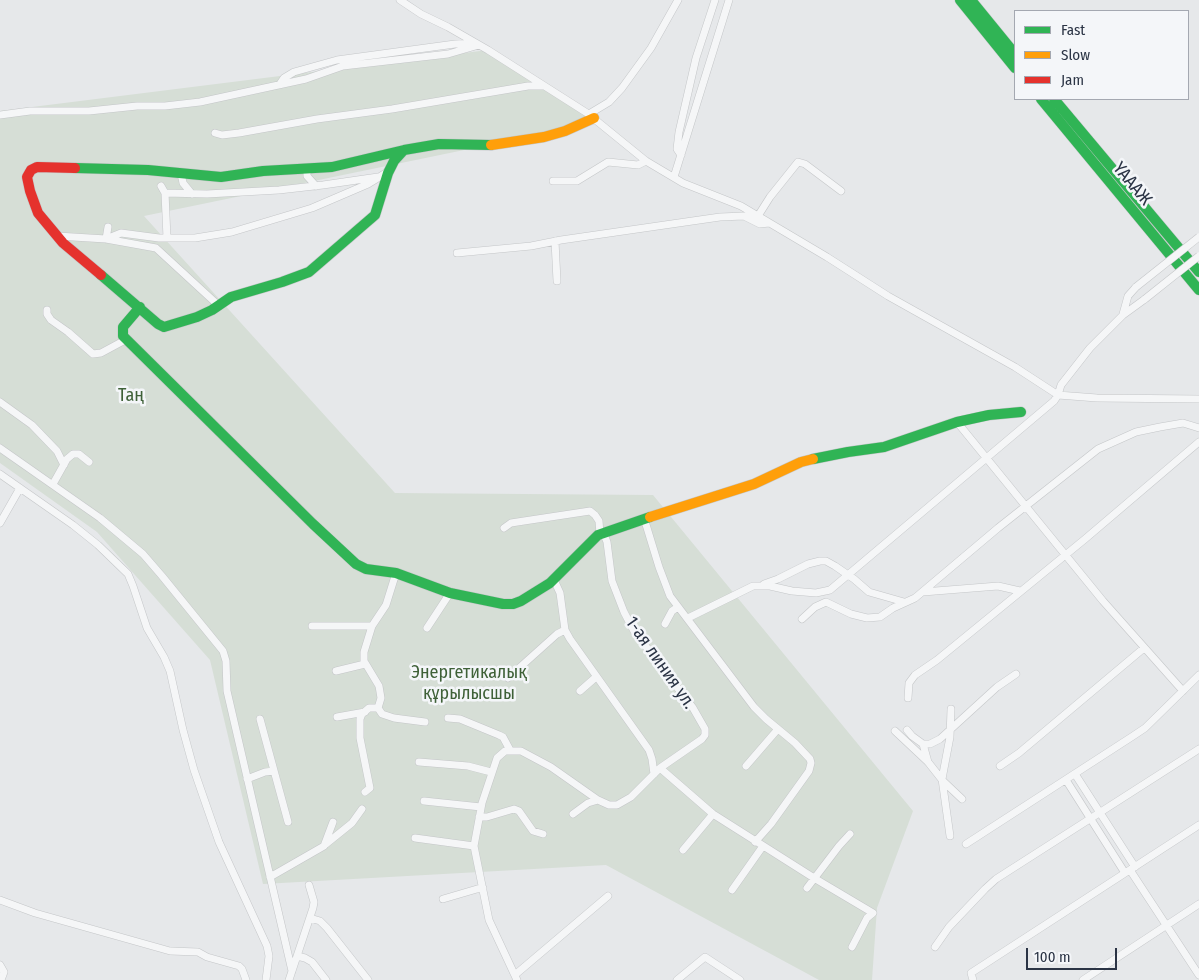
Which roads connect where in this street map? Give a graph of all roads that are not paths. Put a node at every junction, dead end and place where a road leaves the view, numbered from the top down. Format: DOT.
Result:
graph roads {
  1 [pos="400,0"];
  2 [pos="678,0"];
  3 [pos="715,0"];
  4 [pos="730,0"];
  5 [pos="960,0"];
  6 [pos="972,0"];
  7 [pos="477,44"];
  8 [pos="1014,53"];
  9 [pos="342,59"];
  10 [pos="353,65"];
  11 [pos="1014,67"];
  12 [pos="280,84"];
  13 [pos="543,86"];
  14 [pos="1042,100"];
  15 [pos="1055,100"];
  16 [pos="0,115"];
  17 [pos="592,116"];
  18 [pos="215,133"];
  19 [pos="404,150"];
  20 [pos="681,155"];
  21 [pos="646,161"];
  22 [pos="307,168"];
  23 [pos="387,172"];
  24 [pos="181,173"];
  25 [pos="674,177"];
  26 [pos="553,181"];
  27 [pos="161,186"];
  28 [pos="316,186"];
  29 [pos="841,191"];
  30 [pos="164,193"];
  31 [pos="193,194"];
  32 [pos="758,216"];
  33 [pos="768,223"];
  34 [pos="108,227"];
  35 [pos="57,236"];
  36 [pos="1199,237"];
  37 [pos="167,238"];
  38 [pos="106,239"];
  39 [pos="556,241"];
  40 [pos="457,253"];
  41 [pos="1199,256"];
  42 [pos="1199,272"];
  43 [pos="557,281"];
  44 [pos="1199,290"];
  45 [pos="218,306"];
  46 [pos="140,307"];
  47 [pos="47,310"];
  48 [pos="1123,315"];
  49 [pos="127,339"];
  50 [pos="1058,395"];
  51 [pos="1199,399"];
  52 [pos="0,402"];
  53 [pos="1021,412"];
  54 [pos="957,422"];
  55 [pos="1199,428"];
  56 [pos="1199,442"];
  57 [pos="0,448"];
  58 [pos="986,458"];
  59 [pos="89,462"];
  60 [pos="64,465"];
  61 [pos="1,476"];
  62 [pos="53,484"];
  63 [pos="20,488"];
  64 [pos="1025,507"];
  65 [pos="644,518"];
  66 [pos="0,523"];
  67 [pos="504,528"];
  68 [pos="602,533"];
  69 [pos="1065,554"];
  70 [pos="396,573"];
  71 [pos="848,575"];
  72 [pos="554,580"];
  73 [pos="761,585"];
  74 [pos="1020,591"];
  75 [pos="923,592"];
  76 [pos="450,593"];
  77 [pos="904,602"];
  78 [pos="678,607"];
  79 [pos="688,618"];
  80 [pos="802,618"];
  81 [pos="666,624"];
  82 [pos="312,626"];
  83 [pos="372,626"];
  84 [pos="426,628"];
  85 [pos="565,630"];
  86 [pos="1144,648"];
  87 [pos="365,664"];
  88 [pos="336,670"];
  89 [pos="1016,674"];
  90 [pos="1199,675"];
  91 [pos="596,677"];
  92 [pos="508,678"];
  93 [pos="580,691"];
  94 [pos="1183,691"];
  95 [pos="908,698"];
  96 [pos="378,708"];
  97 [pos="951,709"];
  98 [pos="365,712"];
  99 [pos="337,717"];
  100 [pos="448,718"];
  101 [pos="260,719"];
  102 [pos="425,722"];
  103 [pos="778,729"];
  104 [pos="907,730"];
  105 [pos="951,730"];
  106 [pos="895,731"];
  107 [pos="923,744"];
  108 [pos="1199,748"];
  109 [pos="510,750"];
  110 [pos="419,762"];
  111 [pos="928,762"];
  112 [pos="746,766"];
  113 [pos="1000,766"];
  114 [pos="660,768"];
  115 [pos="274,771"];
  116 [pos="491,772"];
  117 [pos="654,774"];
  118 [pos="1075,774"];
  119 [pos="247,779"];
  120 [pos="942,779"];
  121 [pos="1066,780"];
  122 [pos="365,792"];
  123 [pos="962,799"];
  124 [pos="598,800"];
  125 [pos="424,801"];
  126 [pos="481,807"];
  127 [pos="362,810"];
  128 [pos="1100,813"];
  129 [pos="573,814"];
  130 [pos="713,814"];
  131 [pos="480,817"];
  132 [pos="1091,818"];
  133 [pos="288,822"];
  134 [pos="333,822"];
  135 [pos="1199,825"];
  136 [pos="543,834"];
  137 [pos="850,834"];
  138 [pos="950,836"];
  139 [pos="415,838"];
  140 [pos="756,842"];
  141 [pos="326,844"];
  142 [pos="966,844"];
  143 [pos="474,846"];
  144 [pos="763,846"];
  145 [pos="683,850"];
  146 [pos="1130,870"];
  147 [pos="270,877"];
  148 [pos="814,878"];
  149 [pos="309,884"];
  150 [pos="483,888"];
  151 [pos="807,888"];
  152 [pos="732,890"];
  153 [pos="608,896"];
  154 [pos="443,898"];
  155 [pos="0,900"];
  156 [pos="1199,904"];
  157 [pos="310,918"];
  158 [pos="1166,926"];
  159 [pos="852,947"];
  160 [pos="935,947"];
  161 [pos="297,956"];
  162 [pos="0,965"];
  163 [pos="292,971"];
  164 [pos="1199,976"];
  165 [pos="516,977"];
  166 [pos="0,980"];
  167 [pos="246,980"];
  168 [pos="266,980"];
  169 [pos="289,980"];
  170 [pos="326,980"];
  171 [pos="368,980"];
  172 [pos="677,980"];
  173 [pos="740,980"];
  174 [pos="973,980"];
  175 [pos="1083,980"];
  176 [pos="1194,980"];
  1 -- 7 [label="street"];
  2 -- 17 [label="street"];
  3 -- 20 [label="street"];
  4 -- 20 [label="street"];
  5 -- 11 [label="main road"];
  6 -- 8 [label="main road"];
  7 -- 9 [label="street"];
  7 -- 10 [label="street"];
  7 -- 13 [label="street"];
  9 -- 10 [label="street"];
  9 -- 12 [label="street"];
  10 -- 12 [label="street"];
  12 -- 16 [label="street"];
  13 -- 17 [label="street"];
  13 -- 18 [label="street"];
  14 -- 44 [label="main road, ҮАААЖ"];
  15 -- 42 [label="main road, ҮАААЖ"];
  17 -- 19 [label="main road"];
  17 -- 21 [label="street"];
  19 -- 22 [label="main road"];
  19 -- 23 [label="main road"];
  20 -- 25 [label="street"];
  21 -- 25 [label="street"];
  21 -- 26 [label="street"];
  22 -- 24 [label="main road"];
  22 -- 28 [label="street"];
  23 -- 28 [label="street"];
  23 -- 37 [label="street"];
  23 -- 45 [label="main road"];
  24 -- 31 [label="street"];
  24 -- 35 [label="main road"];
  25 -- 32 [label="street"];
  27 -- 30 [label="street"];
  28 -- 31 [label="street"];
  29 -- 32 [label="street"];
  30 -- 31 [label="street"];
  30 -- 37 [label="street"];
  32 -- 33 [label="street"];
  33 -- 39 [label="street"];
  33 -- 50 [label="street"];
  34 -- 38 [label="street"];
  35 -- 38 [label="street"];
  35 -- 46 [label="main road"];
  36 -- 48 [label="street, bridge"];
  37 -- 38 [label="street"];
  38 -- 45 [label="street"];
  39 -- 40 [label="street"];
  39 -- 43 [label="street"];
  41 -- 48 [label="street, bridge"];
  45 -- 46 [label="main road"];
  46 -- 49 [label="main road"];
  47 -- 49 [label="street"];
  48 -- 50 [label="street"];
  49 -- 70 [label="main road"];
  50 -- 51 [label="street"];
  50 -- 58 [label="street"];
  52 -- 60 [label="street"];
  53 -- 54 [label="main road"];
  54 -- 58 [label="street"];
  54 -- 65 [label="main road"];
  55 -- 64 [label="street"];
  56 -- 69 [label="street"];
  57 -- 62 [label="street"];
  58 -- 64 [label="street"];
  58 -- 71 [label="street"];
  59 -- 60 [label="street"];
  60 -- 62 [label="street"];
  61 -- 63 [label="street"];
  62 -- 119 [label="street"];
  63 -- 66 [label="street"];
  63 -- 168 [label="street"];
  64 -- 69 [label="street"];
  64 -- 75 [label="street"];
  65 -- 68 [label="main road"];
  65 -- 78 [label="street"];
  67 -- 68 [label="street, 1-ая линия ул."];
  68 -- 72 [label="main road"];
  68 -- 114 [label="street, 1-ая линия ул."];
  69 -- 74 [label="street"];
  69 -- 86 [label="street"];
  70 -- 76 [label="main road"];
  70 -- 83 [label="street"];
  71 -- 73 [label="street"];
  71 -- 73 [label="street"];
  71 -- 77 [label="street"];
  72 -- 76 [label="main road"];
  72 -- 85 [label="street"];
  73 -- 79 [label="street"];
  74 -- 75 [label="street"];
  74 -- 95 [label="street"];
  75 -- 77 [label="street"];
  76 -- 84 [label="street"];
  77 -- 80 [label="street"];
  78 -- 79 [label="street"];
  78 -- 81 [label="street"];
  79 -- 103 [label="street"];
  82 -- 83 [label="street"];
  83 -- 87 [label="street"];
  85 -- 91 [label="street"];
  85 -- 92 [label="street"];
  86 -- 94 [label="street"];
  86 -- 113 [label="street"];
  87 -- 88 [label="street"];
  87 -- 96 [label="street"];
  89 -- 105 [label="street"];
  90 -- 94 [label="street"];
  91 -- 93 [label="street"];
  91 -- 117 [label="street"];
  94 -- 118 [label="street"];
  96 -- 98 [label="street"];
  96 -- 102 [label="street"];
  97 -- 105 [label="street"];
  98 -- 99 [label="street"];
  98 -- 122 [label="street"];
  100 -- 109 [label="street"];
  101 -- 115 [label="street"];
  103 -- 112 [label="street"];
  103 -- 140 [label="street"];
  104 -- 107 [label="street"];
  105 -- 107 [label="street"];
  105 -- 120 [label="street"];
  106 -- 111 [label="street"];
  107 -- 111 [label="street"];
  108 -- 128 [label="street"];
  109 -- 116 [label="street"];
  109 -- 124 [label="street"];
  110 -- 116 [label="street"];
  111 -- 120 [label="street"];
  114 -- 117 [label="street"];
  114 -- 130 [label="street"];
  115 -- 119 [label="street"];
  115 -- 133 [label="street"];
  116 -- 126 [label="street"];
  117 -- 124 [label="street"];
  118 -- 121 [label="street"];
  118 -- 128 [label="street"];
  119 -- 147 [label="street"];
  120 -- 123 [label="street"];
  120 -- 138 [label="street"];
  121 -- 132 [label="street"];
  121 -- 142 [label="street"];
  124 -- 129 [label="street"];
  125 -- 126 [label="street"];
  126 -- 131 [label="street"];
  127 -- 141 [label="street"];
  128 -- 132 [label="street"];
  128 -- 146 [label="street"];
  130 -- 140 [label="street"];
  130 -- 145 [label="street"];
  131 -- 136 [label="street"];
  131 -- 143 [label="street"];
  132 -- 146 [label="street"];
  132 -- 160 [label="street"];
  134 -- 141 [label="street"];
  135 -- 146 [label="street"];
  137 -- 148 [label="street"];
  139 -- 143 [label="street"];
  140 -- 144 [label="street"];
  141 -- 147 [label="street"];
  143 -- 150 [label="street"];
  144 -- 148 [label="street"];
  144 -- 152 [label="street"];
  146 -- 158 [label="street"];
  146 -- 174 [label="street"];
  147 -- 163 [label="street"];
  148 -- 151 [label="street"];
  148 -- 159 [label="street"];
  149 -- 157 [label="street"];
  150 -- 154 [label="street"];
  150 -- 165 [label="street"];
  153 -- 165 [label="street"];
  155 -- 167 [label="street"];
  156 -- 158 [label="street"];
  157 -- 161 [label="street"];
  157 -- 171 [label="street"];
  158 -- 164 [label="street"];
  158 -- 175 [label="street"];
  161 -- 163 [label="street"];
  161 -- 170 [label="street"];
  162 -- 166 [label="street"];
  163 -- 169 [label="street"];
  164 -- 176 [label="street"];
  172 -- 173 [label="street"];
}
